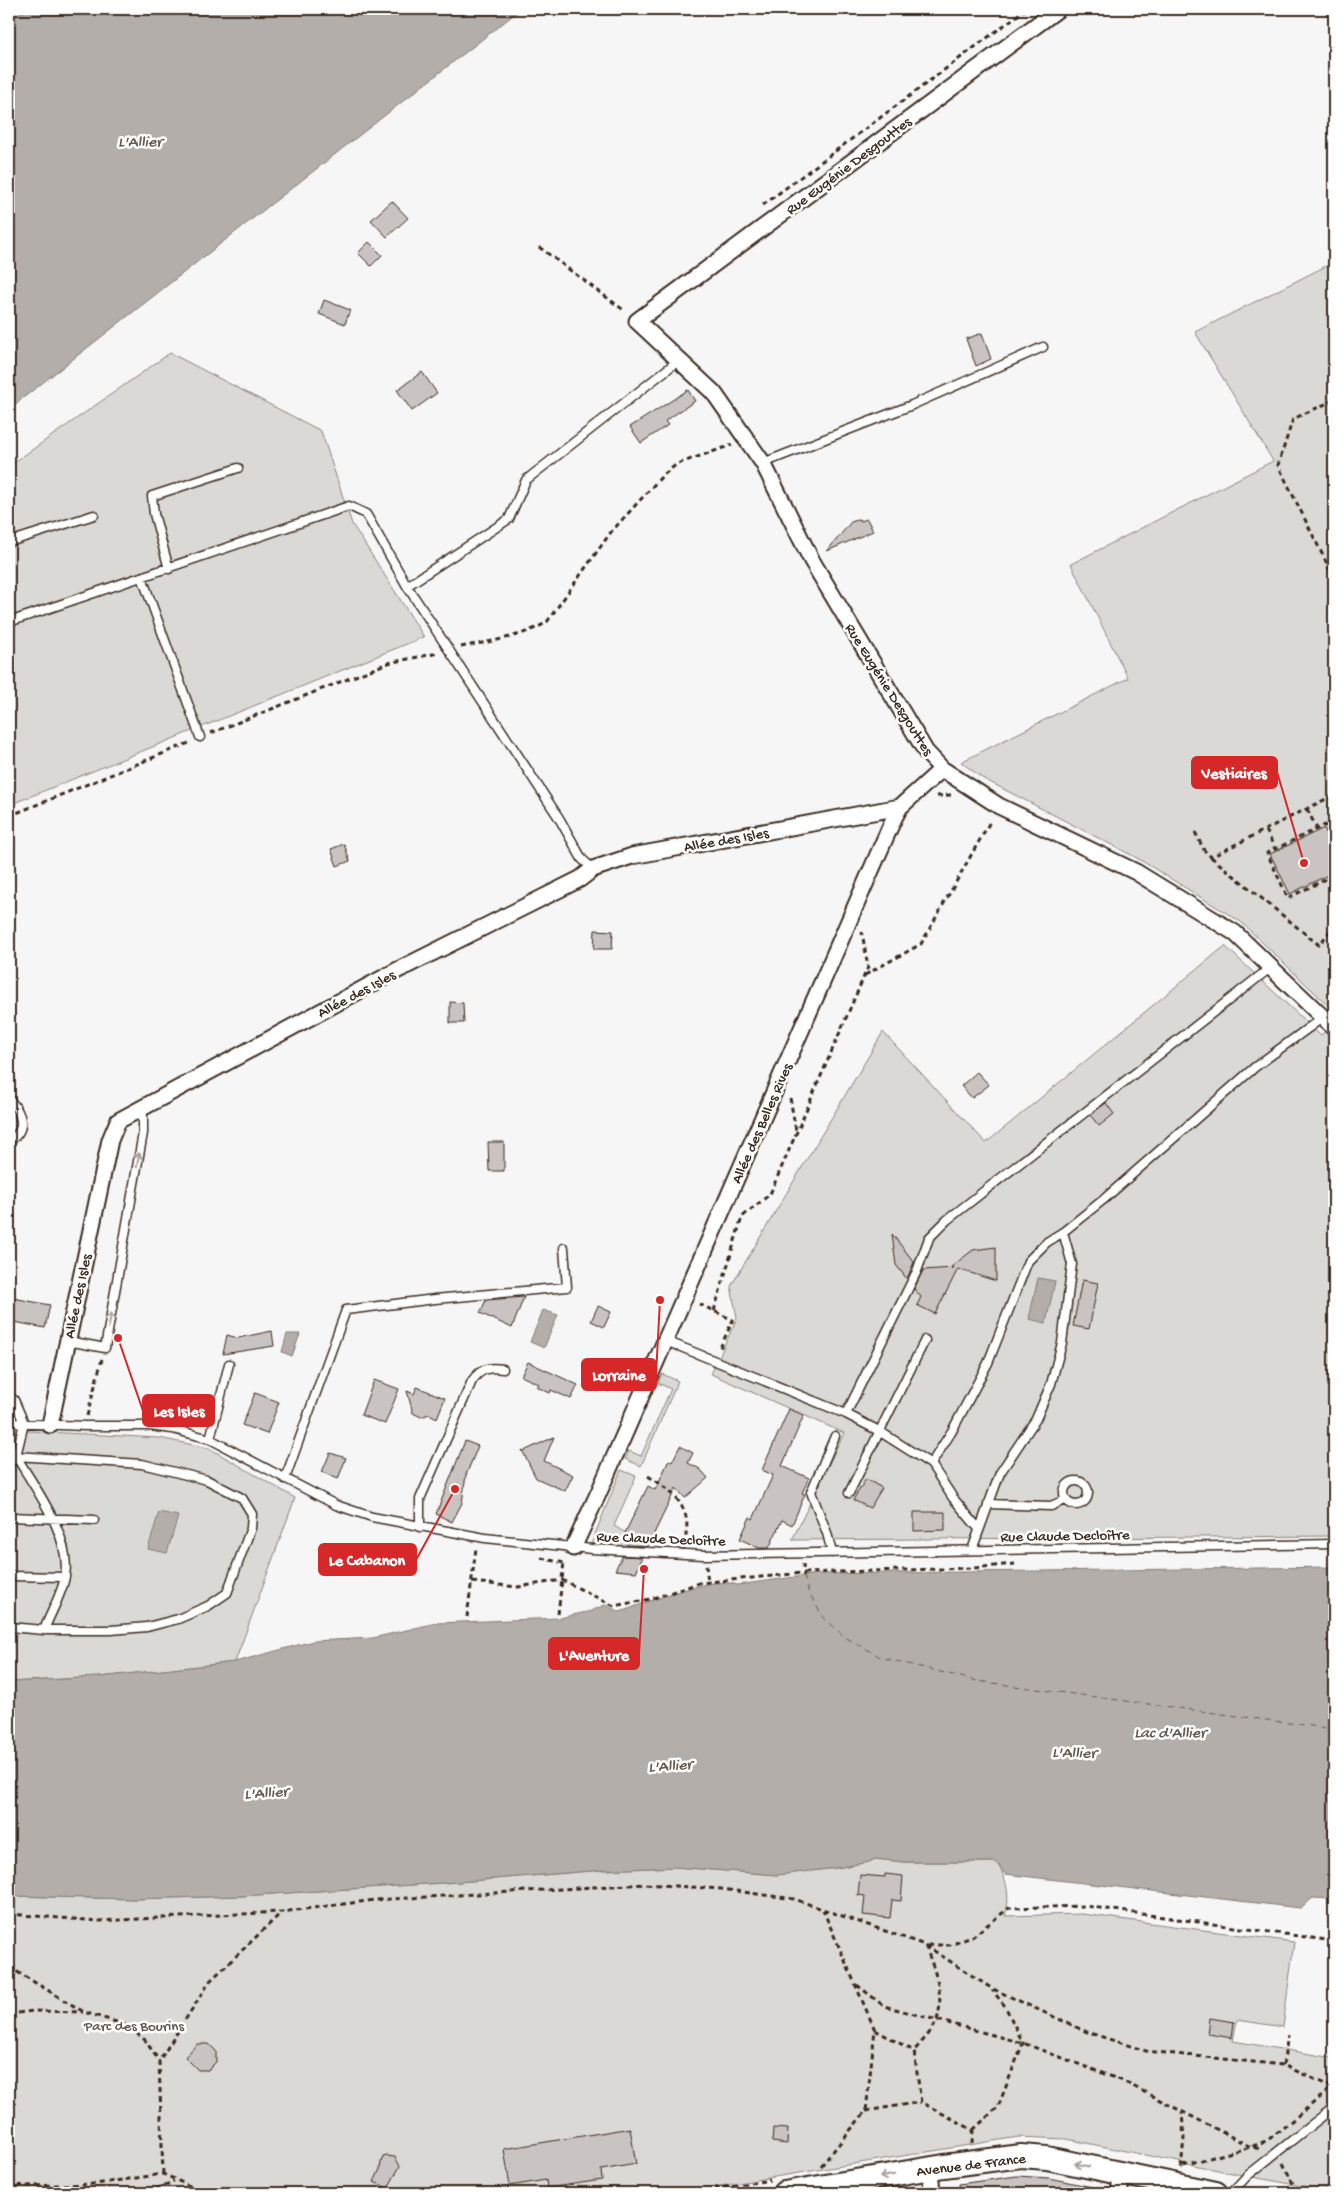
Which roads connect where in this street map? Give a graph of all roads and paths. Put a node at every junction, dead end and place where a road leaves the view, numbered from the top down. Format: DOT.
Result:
graph roads {
  1 [pos="1058,9"];
  2 [pos="539,247"];
  3 [pos="637,321"];
  4 [pos="1043,347"];
  5 [pos="679,360"];
  6 [pos="1334,400"];
  7 [pos="745,437"];
  8 [pos="763,463"];
  9 [pos="238,468"];
  10 [pos="94,515"];
  11 [pos="9,542"];
  12 [pos="169,569"];
  13 [pos="142,577"];
  14 [pos="1334,578"];
  15 [pos="407,586"];
  16 [pos="9,622"];
  17 [pos="448,650"];
  18 [pos="200,737"];
  19 [pos="942,769"];
  20 [pos="1334,796"];
  21 [pos="999,806"];
  22 [pos="900,807"];
  23 [pos="1307,809"];
  24 [pos="9,816"];
  25 [pos="1317,829"];
  26 [pos="1266,830"];
  27 [pos="1195,832"];
  28 [pos="1334,843"];
  29 [pos="1275,849"];
  30 [pos="1211,857"];
  31 [pos="593,870"];
  32 [pos="1334,875"];
  33 [pos="853,913"];
  34 [pos="1334,926"];
  35 [pos="1270,968"];
  36 [pos="865,975"];
  37 [pos="1322,1018"];
  38 [pos="1334,1028"];
  39 [pos="789,1090"];
  40 [pos="9,1099"];
  41 [pos="139,1109"];
  42 [pos="796,1132"];
  43 [pos="9,1141"];
  44 [pos="1063,1232"];
  45 [pos="564,1248"];
  46 [pos="714,1311"];
  47 [pos="925,1340"];
  48 [pos="68,1341"];
  49 [pos="666,1341"];
  50 [pos="106,1348"];
  51 [pos="229,1364"];
  52 [pos="503,1368"];
  53 [pos="9,1397"];
  54 [pos="846,1414"];
  55 [pos="9,1423"];
  56 [pos="24,1423"];
  57 [pos="50,1425"];
  58 [pos="85,1426"];
  59 [pos="879,1431"];
  60 [pos="835,1436"];
  61 [pos="210,1439"];
  62 [pos="16,1456"];
  63 [pos="9,1464"];
  64 [pos="931,1464"];
  65 [pos="648,1476"];
  66 [pos="285,1479"];
  67 [pos="849,1493"];
  68 [pos="1065,1500"];
  69 [pos="988,1504"];
  70 [pos="9,1517"];
  71 [pos="52,1518"];
  72 [pos="94,1520"];
  73 [pos="420,1527"];
  74 [pos="979,1529"];
  75 [pos="1334,1544"];
  76 [pos="573,1548"];
  77 [pos="972,1550"];
  78 [pos="475,1552"];
  79 [pos="832,1553"];
  80 [pos="685,1555"];
  81 [pos="564,1563"];
  82 [pos="1018,1563"];
  83 [pos="9,1576"];
  84 [pos="65,1577"];
  85 [pos="562,1580"];
  86 [pos="472,1582"];
  87 [pos="558,1614"];
  88 [pos="467,1617"];
  89 [pos="9,1627"];
  90 [pos="44,1630"];
  91 [pos="823,1910"];
  92 [pos="281,1912"];
  93 [pos="9,1914"];
  94 [pos="1334,1941"];
  95 [pos="925,1945"];
  96 [pos="9,1967"];
  97 [pos="856,1985"];
  98 [pos="991,1988"];
  99 [pos="84,2012"];
  100 [pos="9,2014"];
  101 [pos="936,2022"];
  102 [pos="875,2030"];
  103 [pos="1288,2035"];
  104 [pos="1023,2043"];
  105 [pos="914,2051"];
  106 [pos="159,2061"];
  107 [pos="1284,2065"];
  108 [pos="1334,2088"];
  109 [pos="921,2102"];
  110 [pos="1334,2107"];
  111 [pos="866,2111"];
  112 [pos="1182,2111"];
  113 [pos="973,2130"];
  114 [pos="972,2146"];
  115 [pos="1277,2153"];
  116 [pos="930,2168"];
  117 [pos="816,2172"];
  118 [pos="163,2174"];
  119 [pos="174,2181"];
  120 [pos="9,2184"];
  121 [pos="1120,2184"];
  122 [pos="1177,2185"];
  123 [pos="195,2192"];
  124 [pos="148,2193"];
  125 [pos="205,2193"];
  126 [pos="784,2193"];
  127 [pos="932,2193"];
  128 [pos="1216,2193"];
  129 [pos="1231,2193"];
  130 [pos="1321,2193"];
  1 -- 3 [label="street, Rue Eugénie Desgouttes"];
  2 -- 3 [label="path"];
  3 -- 5 [label="street, Rue Eugénie Desgouttes"];
  4 -- 8 [label="lane"];
  5 -- 7 [label="street, Rue Eugénie Desgouttes"];
  5 -- 15 [label="lane"];
  6 -- 14 [label="path"];
  7 -- 8 [label="street, Rue Eugénie Desgouttes"];
  7 -- 17 [label="path"];
  8 -- 19 [label="street, Rue Eugénie Desgouttes"];
  9 -- 12 [label="lane"];
  10 -- 11 [label="lane"];
  12 -- 13 [label="lane"];
  12 -- 15 [label="lane"];
  13 -- 16 [label="lane"];
  13 -- 18 [label="lane"];
  15 -- 17 [label="lane"];
  17 -- 18 [label="path"];
  17 -- 31 [label="lane"];
  18 -- 24 [label="path"];
  19 -- 21 [label="street, Rue Eugénie Desgouttes"];
  19 -- 22 [label="street, Allée des Belles Rives"];
  20 -- 23 [label="path"];
  21 -- 35 [label="street, Rue Eugénie Desgouttes"];
  21 -- 36 [label="path"];
  22 -- 31 [label="street, Allée des Isles"];
  22 -- 33 [label="street, Allée des Belles Rives"];
  23 -- 25 [label="path"];
  23 -- 26 [label="path"];
  25 -- 28 [label="path"];
  25 -- 29 [label="path"];
  26 -- 29 [label="path"];
  26 -- 30 [label="path"];
  27 -- 30 [label="path"];
  29 -- 32 [label="path"];
  30 -- 34 [label="path"];
  31 -- 41 [label="street, Allée des Isles"];
  33 -- 36 [label="path"];
  33 -- 49 [label="street, Allée des Belles Rives"];
  35 -- 37 [label="street, Rue Eugénie Desgouttes"];
  35 -- 54 [label="lane"];
  36 -- 42 [label="path"];
  37 -- 38 [label="street, Rue Eugénie Desgouttes"];
  37 -- 44 [label="lane"];
  39 -- 42 [label="path"];
  40 -- 43 [label="lane"];
  41 -- 48 [label="street, Allée des Isles"];
  50 -- 41 [label="lane, one-way"];
  42 -- 46 [label="path"];
  44 -- 64 [label="lane"];
  44 -- 69 [label="lane"];
  45 -- 66 [label="lane"];
  47 -- 59 [label="lane"];
  48 -- 50 [label="lane"];
  48 -- 57 [label="street, Allée des Isles"];
  49 -- 54 [label="lane"];
  49 -- 76 [label="street, Allée des Belles Rives"];
  50 -- 58 [label="path"];
  51 -- 61 [label="lane"];
  52 -- 73 [label="lane"];
  53 -- 56 [label="lane"];
  54 -- 59 [label="lane"];
  55 -- 56 [label="lane, Rue Claude Decloître"];
  56 -- 57 [label="lane, Rue Claude Decloître"];
  56 -- 62 [label="lane"];
  57 -- 58 [label="lane, Rue Claude Decloître"];
  58 -- 61 [label="lane, Rue Claude Decloître"];
  59 -- 64 [label="lane"];
  59 -- 67 [label="lane"];
  60 -- 79 [label="lane"];
  61 -- 66 [label="lane, Rue Claude Decloître"];
  62 -- 63 [label="lane"];
  62 -- 71 [label="lane"];
  62 -- 90 [label="lane"];
  64 -- 74 [label="lane"];
  65 -- 80 [label="path"];
  66 -- 73 [label="lane, Rue Claude Decloître"];
  68 -- 69 [label="lane"];
  69 -- 74 [label="lane"];
  70 -- 71 [label="lane"];
  71 -- 72 [label="lane"];
  71 -- 84 [label="lane"];
  73 -- 76 [label="lane, Rue Claude Decloître"];
  74 -- 77 [label="lane"];
  75 -- 77 [label="lane, Rue Claude Decloître"];
  76 -- 80 [label="lane, Rue Claude Decloître"];
  77 -- 79 [label="lane, Rue Claude Decloître"];
  78 -- 86 [label="path"];
  79 -- 80 [label="lane, Rue Claude Decloître"];
  81 -- 85 [label="path"];
  82 -- 85 [label="path"];
  83 -- 84 [label="lane"];
  84 -- 90 [label="lane"];
  85 -- 86 [label="path"];
  85 -- 87 [label="path"];
  86 -- 88 [label="path"];
  89 -- 90 [label="lane"];
  91 -- 92 [label="path"];
  91 -- 95 [label="path"];
  91 -- 97 [label="path"];
  92 -- 93 [label="path"];
  92 -- 106 [label="path"];
  94 -- 95 [label="path"];
  95 -- 98 [label="path"];
  95 -- 101 [label="path"];
  96 -- 99 [label="path"];
  97 -- 101 [label="path"];
  97 -- 102 [label="path"];
  98 -- 104 [label="path"];
  98 -- 107 [label="path"];
  99 -- 100 [label="path"];
  99 -- 106 [label="path"];
  101 -- 104 [label="path"];
  101 -- 105 [label="path"];
  102 -- 105 [label="path"];
  102 -- 111 [label="path"];
  103 -- 107 [label="path"];
  104 -- 112 [label="path"];
  104 -- 113 [label="path"];
  105 -- 109 [label="path"];
  106 -- 118 [label="path"];
  107 -- 108 [label="path"];
  109 -- 111 [label="path"];
  109 -- 113 [label="path"];
  110 -- 115 [label="lane"];
  111 -- 117 [label="path"];
  112 -- 115 [label="path"];
  112 -- 122 [label="path"];
  113 -- 114 [label="path"];
  115 -- 129 [label="lane"];
  115 -- 130 [label="path"];
  121 -- 116 [label="street, Avenue de France, one-way"];
  116 -- 126 [label="street, Avenue de France, one-way"];
  116 -- 127 [label="street"];
  118 -- 119 [label="path"];
  118 -- 120 [label="path"];
  119 -- 123 [label="path"];
  119 -- 124 [label="path"];
  121 -- 122 [label="street, Avenue de France"];
  122 -- 128 [label="street, Avenue de France"];
  123 -- 125 [label="path"];
}
